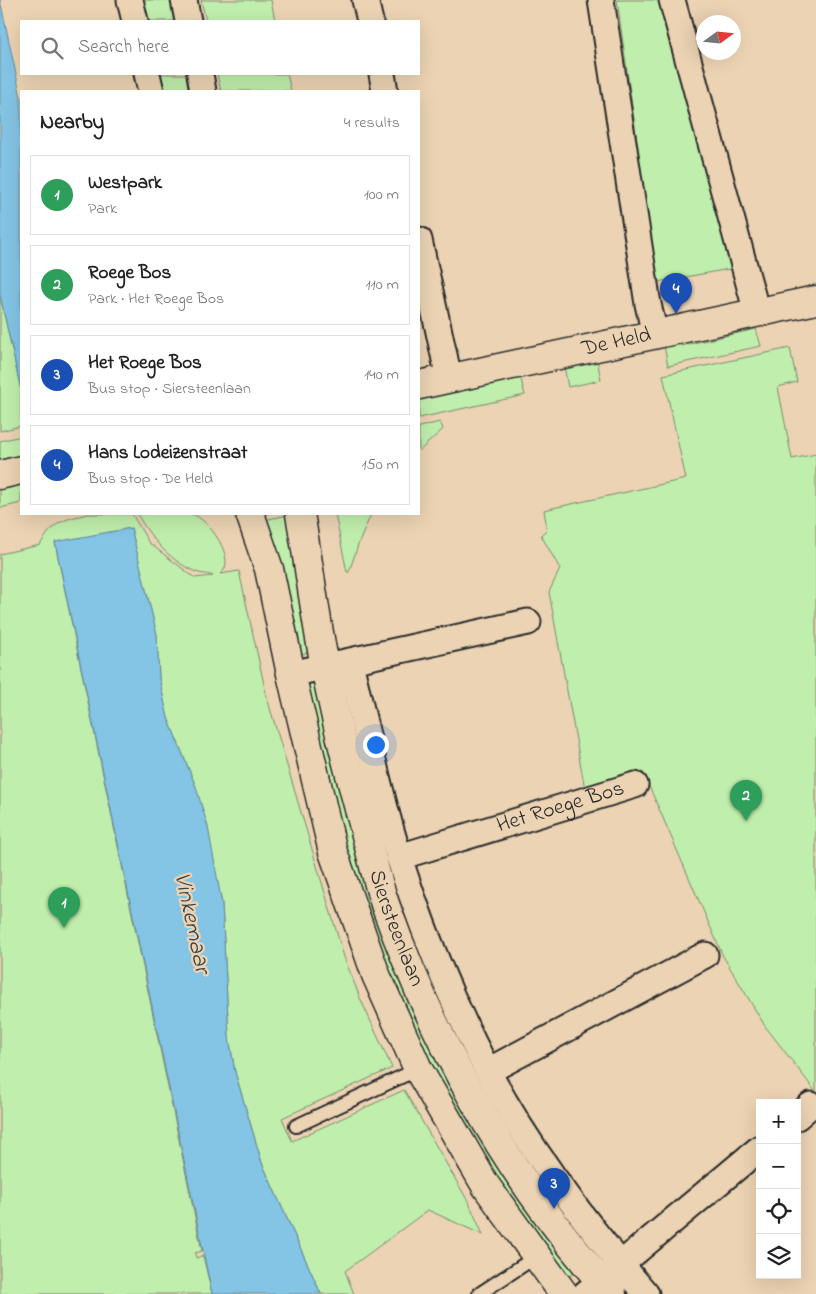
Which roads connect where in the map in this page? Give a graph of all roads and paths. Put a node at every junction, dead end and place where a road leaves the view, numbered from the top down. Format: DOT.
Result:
graph roads {
  1 [pos="130,0"];
  2 [pos="184,0"];
  3 [pos="365,0"];
  4 [pos="600,0"];
  5 [pos="672,0"];
  6 [pos="135,20"];
  7 [pos="188,20"];
  8 [pos="370,20"];
  9 [pos="147,75"];
  10 [pos="200,75"];
  11 [pos="382,75"];
  12 [pos="151,90"];
  13 [pos="203,90"];
  14 [pos="386,90"];
  15 [pos="420,244"];
  16 [pos="816,300"];
  17 [pos="757,313"];
  18 [pos="656,335"];
  19 [pos="450,378"];
  20 [pos="420,385"];
  21 [pos="20,470"];
  22 [pos="0,474"];
  23 [pos="250,515"];
  24 [pos="300,515"];
  25 [pos="528,622"];
  26 [pos="337,665"];
  27 [pos="291,674"];
  28 [pos="635,785"];
  29 [pos="399,857"];
  30 [pos="706,955"];
  31 [pos="418,1069"];
  32 [pos="488,1072"];
  33 [pos="296,1126"];
  34 [pos="756,1151"];
  35 [pos="537,1256"];
  36 [pos="604,1283"];
  37 [pos="479,1294"];
  38 [pos="564,1294"];
  39 [pos="646,1294"];
  1 -- 6 [label="street"];
  2 -- 7 [label="street"];
  3 -- 8 [label="street"];
  4 -- 18 [label="street"];
  5 -- 17 [label="street"];
  9 -- 12 [label="street"];
  10 -- 13 [label="street"];
  11 -- 14 [label="street"];
  15 -- 19 [label="street"];
  16 -- 17 [label="main road, De Held"];
  17 -- 18 [label="main road, De Held"];
  18 -- 19 [label="main road, De Held"];
  19 -- 20 [label="main road, De Held"];
  21 -- 22 [label="main road"];
  23 -- 27 [label="main road, Siersteenlaan"];
  24 -- 26 [label="main road, Siersteenlaan"];
  25 -- 26 [label="street"];
  26 -- 27 [label="street"];
  26 -- 29 [label="street, Siersteenlaan"];
  26 -- 36 [label="main road, Siersteenlaan"];
  27 -- 31 [label="main road, Siersteenlaan"];
  28 -- 29 [label="street, Het Roege Bos"];
  29 -- 32 [label="street, Siersteenlaan"];
  30 -- 32 [label="street"];
  31 -- 33 [label="lane"];
  31 -- 35 [label="main road, Siersteenlaan"];
  32 -- 36 [label="street, Siersteenlaan"];
  34 -- 36 [label="street"];
  35 -- 37 [label="lane"];
  35 -- 38 [label="main road, Siersteenlaan"];
  36 -- 39 [label="street, Siersteenlaan"];
}
